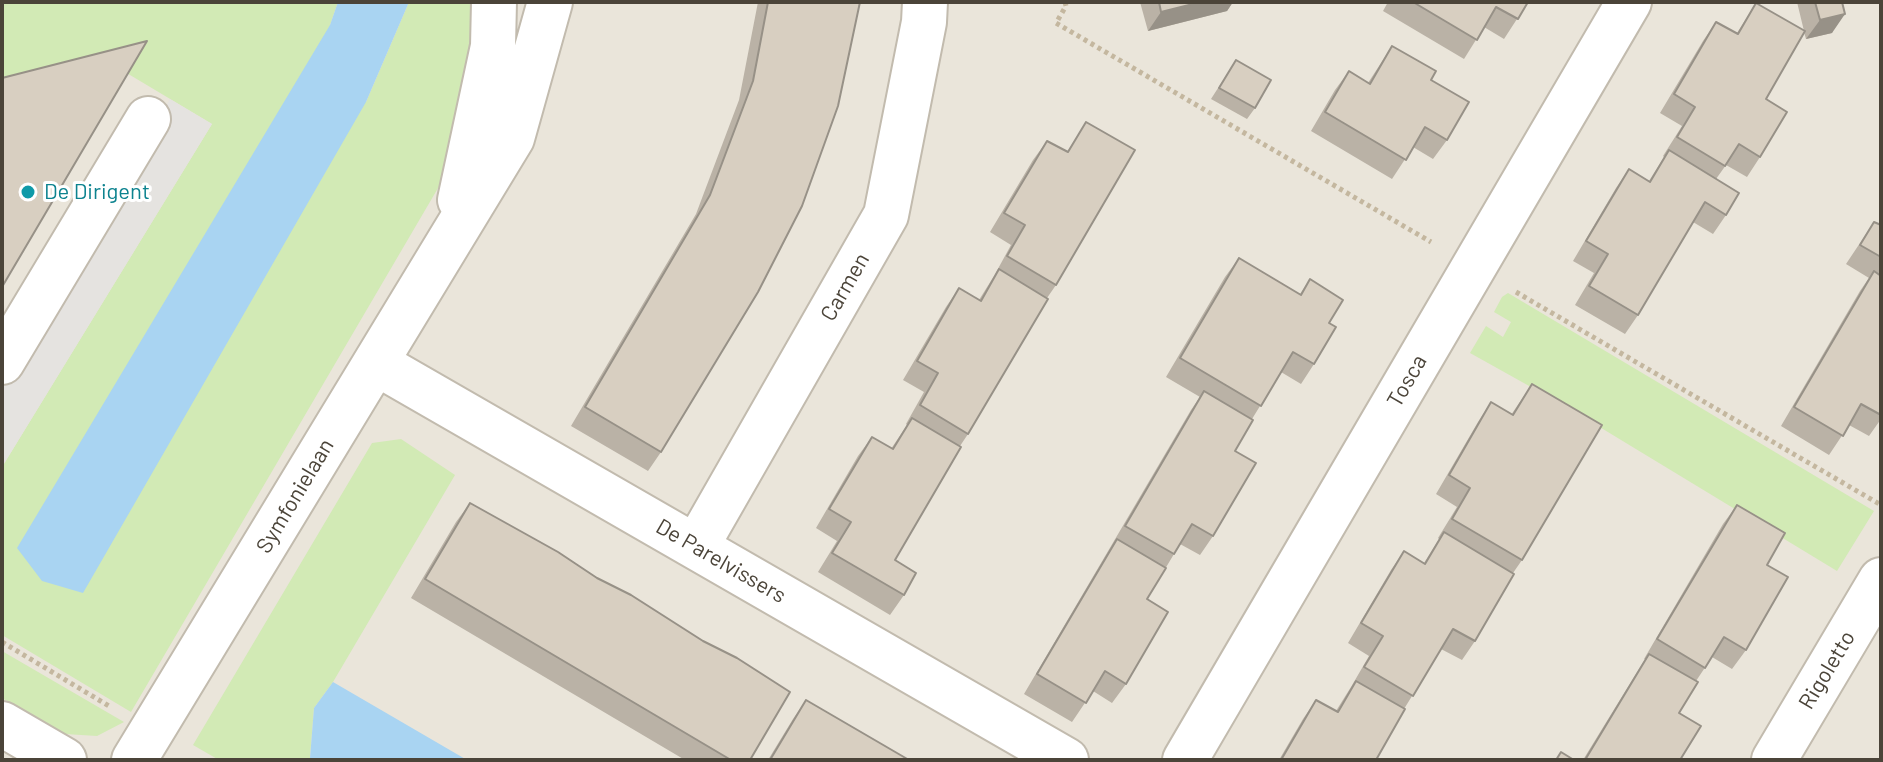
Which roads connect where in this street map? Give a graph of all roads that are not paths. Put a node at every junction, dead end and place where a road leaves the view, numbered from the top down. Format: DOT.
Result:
graph roads {
  1 [pos="494,2"];
  2 [pos="550,2"];
  3 [pos="925,2"];
  4 [pos="1629,2"];
  5 [pos="148,119"];
  6 [pos="454,230"];
  7 [pos="2,362"];
  8 [pos="376,363"];
  9 [pos="696,547"];
  10 [pos="1881,580"];
  11 [pos="2,724"];
  12 [pos="143,746"];
  13 [pos="64,760"];
  14 [pos="1066,760"];
  15 [pos="1185,760"];
  16 [pos="1774,760"];
  1 -- 6 [label="street, Symfonielaan"];
  2 -- 6 [label="street, Symfonielaan"];
  3 -- 9 [label="street, Carmen"];
  4 -- 15 [label="street, Tosca"];
  5 -- 7 [label="street"];
  6 -- 8 [label="street, Symfonielaan"];
  8 -- 9 [label="street, De Parelvissers"];
  8 -- 12 [label="street, Symfonielaan"];
  9 -- 14 [label="street, De Parelvissers"];
  10 -- 16 [label="street, Rigoletto"];
  11 -- 13 [label="street"];
}
